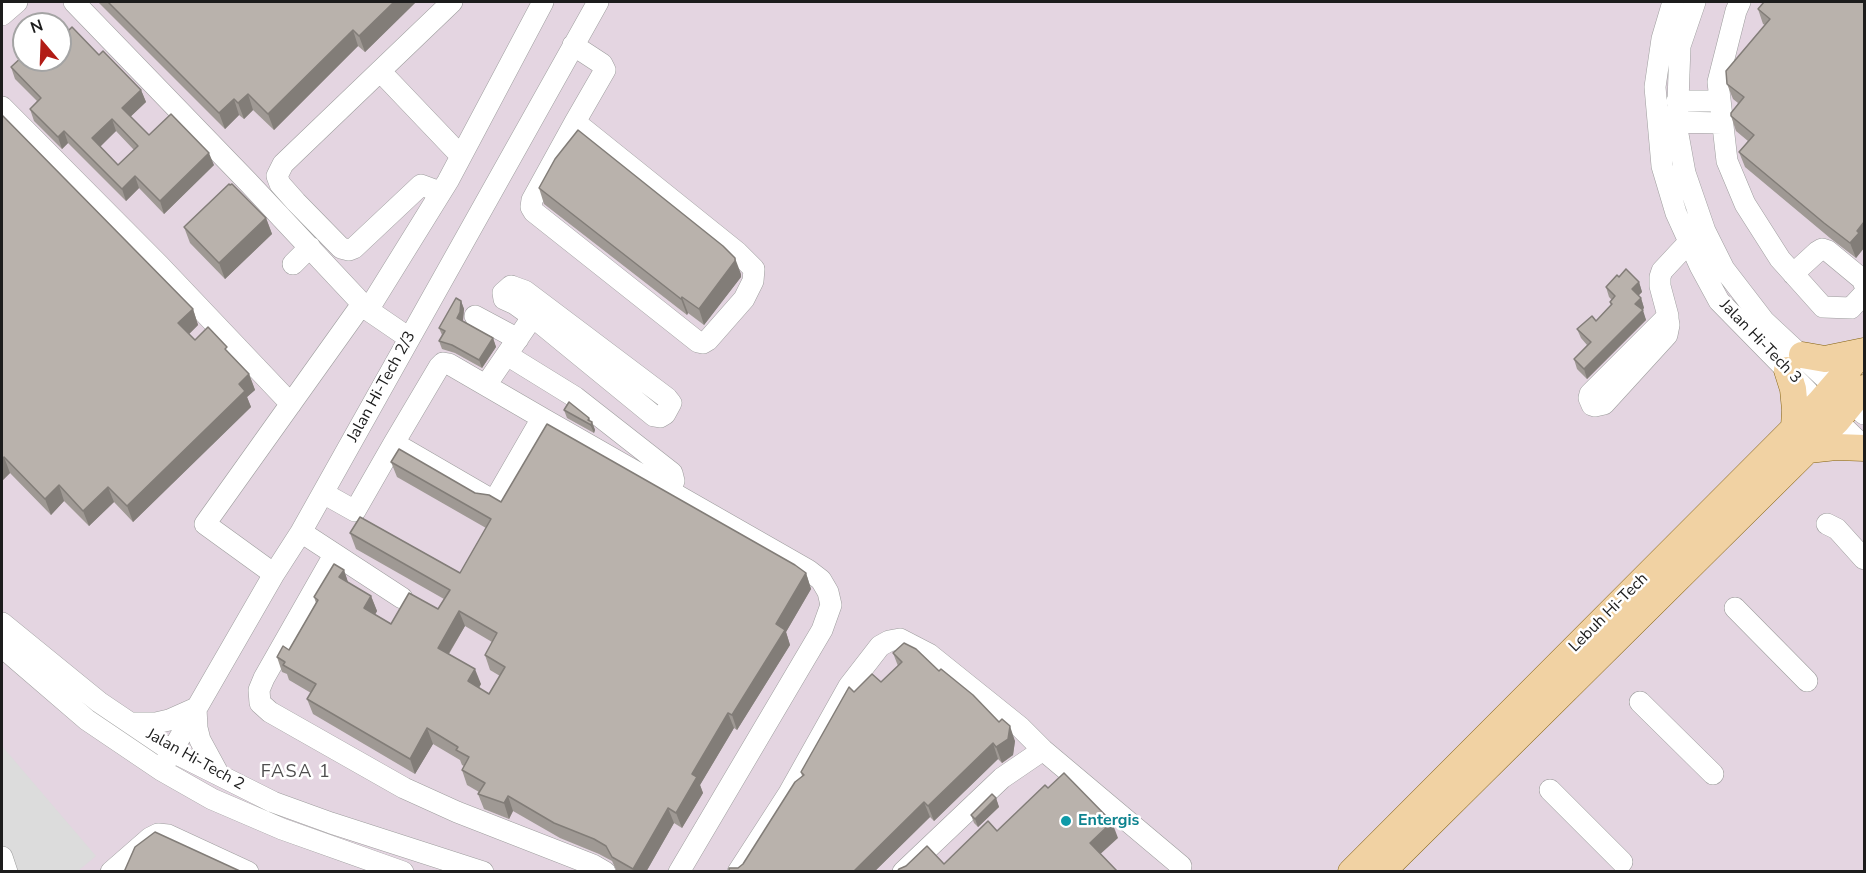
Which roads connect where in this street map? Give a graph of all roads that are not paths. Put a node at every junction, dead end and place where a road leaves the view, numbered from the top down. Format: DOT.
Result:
graph roads {
  1 [pos="17,2"];
  2 [pos="74,2"];
  3 [pos="452,2"];
  4 [pos="543,2"];
  5 [pos="598,2"];
  6 [pos="1673,2"];
  7 [pos="1695,2"];
  8 [pos="1740,2"];
  9 [pos="2,15"];
  10 [pos="573,45"];
  11 [pos="380,71"];
  12 [pos="1677,100"];
  13 [pos="1719,102"];
  14 [pos="2,107"];
  15 [pos="574,122"];
  16 [pos="1677,122"];
  17 [pos="1722,123"];
  18 [pos="461,156"];
  19 [pos="440,192"];
  20 [pos="1689,242"];
  21 [pos="310,247"];
  22 [pos="293,264"];
  23 [pos="1793,274"];
  24 [pos="1864,284"];
  25 [pos="365,307"];
  26 [pos="475,316"];
  27 [pos="1668,316"];
  28 [pos="409,338"];
  29 [pos="512,347"];
  30 [pos="1864,351"];
  31 [pos="1794,363"];
  32 [pos="486,385"];
  33 [pos="575,397"];
  34 [pos="1845,402"];
  35 [pos="291,404"];
  36 [pos="542,418"];
  37 [pos="1794,428"];
  38 [pos="394,443"];
  39 [pos="1864,448"];
  40 [pos="1808,450"];
  41 [pos="669,491"];
  42 [pos="323,493"];
  43 [pos="1827,524"];
  44 [pos="301,532"];
  45 [pos="334,555"];
  46 [pos="1864,559"];
  47 [pos="274,574"];
  48 [pos="402,598"];
  49 [pos="1735,608"];
  50 [pos="2,623"];
  51 [pos="3,650"];
  52 [pos="1807,681"];
  53 [pos="1640,702"];
  54 [pos="196,708"];
  55 [pos="131,723"];
  56 [pos="1043,750"];
  57 [pos="173,752"];
  58 [pos="162,770"];
  59 [pos="1713,774"];
  60 [pos="219,775"];
  61 [pos="1550,790"];
  62 [pos="2,857"];
  63 [pos="422,862"];
  64 [pos="1622,862"];
  65 [pos="1180,866"];
  66 [pos="382,867"];
  67 [pos="7,872"];
  68 [pos="111,872"];
  69 [pos="248,872"];
  70 [pos="403,872"];
  71 [pos="483,872"];
  72 [pos="605,872"];
  73 [pos="680,872"];
  74 [pos="738,872"];
  75 [pos="903,872"];
  76 [pos="1351,872"];
  77 [pos="1382,872"];
  1 -- 9 [label="street"];
  2 -- 21 [label="street"];
  3 -- 11 [label="street"];
  4 -- 18 [label="street"];
  5 -- 10 [label="street, Jalan Hi-Tech 2/3"];
  6 -- 20 [label="street, Jalan Hi-Tech 3"];
  7 -- 12 [label="street, Jalan Hi-Tech 3"];
  8 -- 13 [label="street"];
  10 -- 15 [label="street"];
  10 -- 28 [label="street, Jalan Hi-Tech 2/3"];
  11 -- 18 [label="street"];
  11 -- 19 [label="street"];
  12 -- 13 [label="street"];
  12 -- 16 [label="street, Jalan Hi-Tech 3"];
  13 -- 17 [label="street"];
  14 -- 35 [label="street"];
  15 -- 15 [label="street"];
  16 -- 17 [label="street"];
  16 -- 31 [label="street, Jalan Hi-Tech 3"];
  17 -- 23 [label="street"];
  18 -- 19 [label="street"];
  19 -- 25 [label="street"];
  20 -- 27 [label="street"];
  20 -- 31 [label="street, Jalan Hi-Tech 3"];
  21 -- 22 [label="street"];
  21 -- 25 [label="street"];
  23 -- 24 [label="street"];
  23 -- 24 [label="street"];
  25 -- 28 [label="street"];
  25 -- 35 [label="street"];
  26 -- 29 [label="street"];
  28 -- 42 [label="street, Jalan Hi-Tech 2/3"];
  29 -- 32 [label="street"];
  29 -- 33 [label="street"];
  29 -- 33 [label="street"];
  30 -- 31 [label="main road"];
  30 -- 34 [label="main road, Lebuh Hi-Tech"];
  31 -- 34 [label="street, Jalan Hi-Tech 3"];
  31 -- 37 [label="main road"];
  32 -- 36 [label="street"];
  32 -- 38 [label="street"];
  33 -- 41 [label="street"];
  34 -- 37 [label="main road, Lebuh Hi-Tech"];
  34 -- 39 [label="street, Jalan Hi-Tech 3"];
  34 -- 40 [label="main road, Lebuh Hi-Tech"];
  35 -- 47 [label="street"];
  36 -- 38 [label="street"];
  36 -- 41 [label="street"];
  37 -- 76 [label="main road, Lebuh Hi-Tech"];
  38 -- 42 [label="street"];
  39 -- 40 [label="main road"];
  40 -- 77 [label="main road, Lebuh Hi-Tech"];
  41 -- 73 [label="street"];
  42 -- 44 [label="street, Jalan Hi-Tech 2/3"];
  43 -- 46 [label="street"];
  44 -- 45 [label="street"];
  44 -- 47 [label="street, Jalan Hi-Tech 2/3"];
  45 -- 48 [label="street"];
  45 -- 72 [label="street"];
  47 -- 54 [label="street, Jalan Hi-Tech 2/3"];
  49 -- 52 [label="street"];
  50 -- 55 [label="street, Jalan Hi-Tech 2"];
  51 -- 58 [label="street, Jalan Hi-Tech 2"];
  53 -- 59 [label="street"];
  54 -- 55 [label="street"];
  54 -- 57 [label="street, Jalan Hi-Tech 2/3"];
  54 -- 60 [label="street"];
  55 -- 57 [label="street, Jalan Hi-Tech 2"];
  56 -- 65 [label="street"];
  56 -- 74 [label="street"];
  56 -- 75 [label="street"];
  57 -- 58 [label="street, Jalan Hi-Tech 2/3"];
  57 -- 60 [label="street, Jalan Hi-Tech 2"];
  58 -- 66 [label="street, Jalan Hi-Tech 2"];
  60 -- 63 [label="street, Jalan Hi-Tech 2"];
  61 -- 64 [label="street"];
  62 -- 67 [label="street"];
  63 -- 71 [label="street, Jalan Hi-Tech 2"];
  66 -- 70 [label="street, Jalan Hi-Tech 2"];
  68 -- 69 [label="street"];
}
